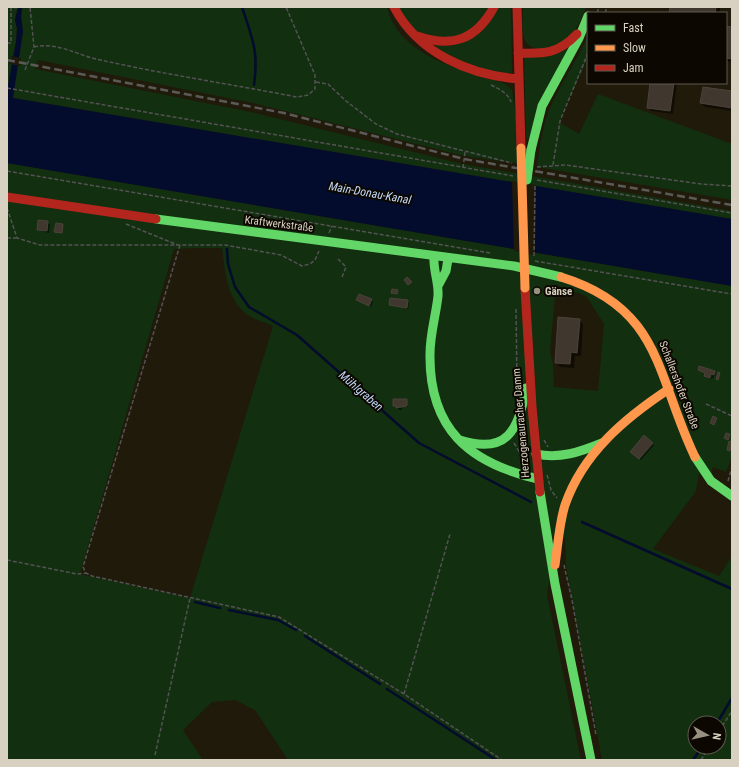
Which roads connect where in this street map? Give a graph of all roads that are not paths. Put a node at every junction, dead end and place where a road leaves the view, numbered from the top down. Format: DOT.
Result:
graph roads {
  1 [pos="394,7"];
  2 [pos="494,7"];
  3 [pos="517,7"];
  4 [pos="587,17"];
  5 [pos="587,18"];
  6 [pos="410,33"];
  7 [pos="518,53"];
  8 [pos="519,79"];
  9 [pos="7,197"];
  10 [pos="523,212"];
  11 [pos="434,257"];
  12 [pos="448,258"];
  13 [pos="549,274"];
  14 [pos="438,286"];
  15 [pos="528,364"];
  16 [pos="669,389"];
  17 [pos="456,438"];
  18 [pos="602,443"];
  19 [pos="536,454"];
  20 [pos="538,479"];
  21 [pos="728,494"];
  22 [pos="554,576"];
  23 [pos="592,760"];
  1 -- 6 [label="main road"];
  2 -- 6 [label="main road"];
  3 -- 7 [label="main road, Herzogenauracher Damm"];
  4 -- 7 [label="main road"];
  5 -- 10 [label="main road, bridge"];
  6 -- 8 [label="main road"];
  7 -- 8 [label="main road, Herzogenauracher Damm"];
  8 -- 10 [label="main road, Herzogenauracher Damm, bridge"];
  9 -- 11 [label="main road, Kraftwerkstraße"];
  10 -- 15 [label="main road, Herzogenauracher Damm, bridge"];
  11 -- 12 [label="main road, Kraftwerkstraße"];
  11 -- 14 [label="main road"];
  12 -- 13 [label="main road, Kraftwerkstraße"];
  12 -- 14 [label="main road"];
  13 -- 16 [label="main road, Schallershofer Straße"];
  14 -- 17 [label="main road"];
  15 -- 17 [label="main road"];
  15 -- 19 [label="main road, Herzogenauracher Damm"];
  16 -- 18 [label="main road"];
  16 -- 21 [label="main road, Schallershofer Straße"];
  17 -- 20 [label="main road"];
  18 -- 19 [label="main road"];
  18 -- 22 [label="main road"];
  19 -- 20 [label="main road, Herzogenauracher Damm"];
  20 -- 22 [label="main road, Herzogenauracher Damm"];
  22 -- 23 [label="main road, Herzogenauracher Damm"];
}
